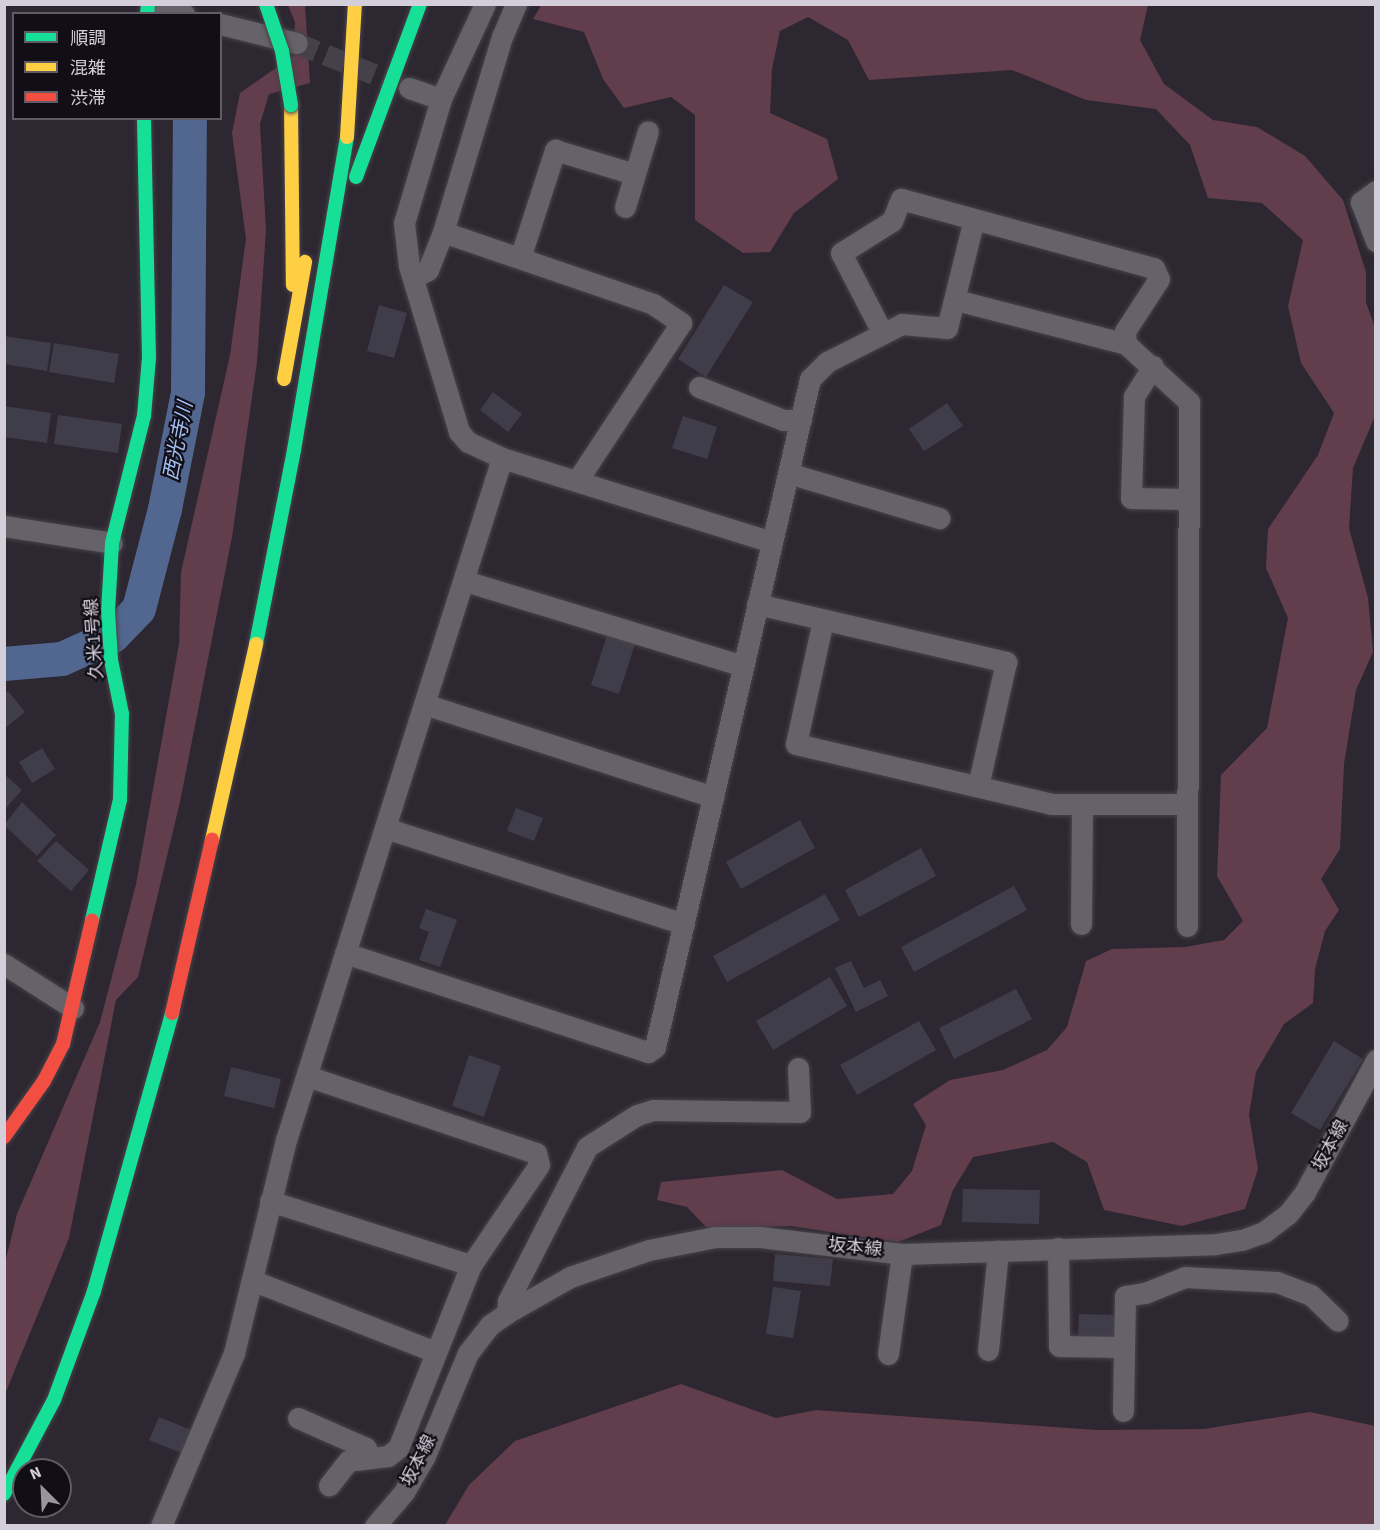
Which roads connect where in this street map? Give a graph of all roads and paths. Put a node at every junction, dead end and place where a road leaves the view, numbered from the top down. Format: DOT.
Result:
graph roads {
  1 [pos="266,4"];
  2 [pos="355,4"];
  3 [pos="420,4"];
  4 [pos="486,4"];
  5 [pos="516,4"];
  6 [pos="222,24"];
  7 [pos="297,43"];
  8 [pos="409,88"];
  9 [pos="441,99"];
  10 [pos="144,120"];
  11 [pos="648,131"];
  12 [pos="634,174"];
  13 [pos="1376,191"];
  14 [pos="626,207"];
  15 [pos="974,219"];
  16 [pos="443,232"];
  17 [pos="1376,241"];
  18 [pos="308,248"];
  19 [pos="520,258"];
  20 [pos="326,263"];
  21 [pos="413,278"];
  22 [pos="956,300"];
  23 [pos="293,317"];
  24 [pos="882,332"];
  25 [pos="1126,344"];
  26 [pos="1153,366"];
  27 [pos="699,387"];
  28 [pos="281,400"];
  29 [pos="801,420"];
  30 [pos="502,458"];
  31 [pos="788,473"];
  32 [pos="578,479"];
  33 [pos="1189,498"];
  34 [pos="939,518"];
  35 [pos="4,526"];
  36 [pos="770,542"];
  37 [pos="112,543"];
  38 [pos="465,581"];
  39 [pos="757,604"];
  40 [pos="823,620"];
  41 [pos="743,666"];
  42 [pos="424,704"];
  43 [pos="978,786"];
  44 [pos="713,797"];
  45 [pos="1082,804"];
  46 [pos="1186,804"];
  47 [pos="386,828"];
  48 [pos="684,924"];
  49 [pos="1081,924"];
  50 [pos="1187,926"];
  51 [pos="345,953"];
  52 [pos="4,964"];
  53 [pos="73,1008"];
  54 [pos="1376,1060"];
  55 [pos="798,1068"];
  56 [pos="307,1076"];
  57 [pos="4,1137"];
  58 [pos="270,1201"];
  59 [pos="1058,1248"];
  60 [pos="998,1251"];
  61 [pos="902,1254"];
  62 [pos="471,1265"];
  63 [pos="254,1281"];
  64 [pos="507,1313"];
  65 [pos="1338,1321"];
  66 [pos="1122,1347"];
  67 [pos="988,1350"];
  68 [pos="434,1351"];
  69 [pos="888,1354"];
  70 [pos="1123,1410"];
  71 [pos="298,1418"];
  72 [pos="369,1458"];
  73 [pos="329,1485"];
  74 [pos="4,1494"];
  75 [pos="161,1526"];
  76 [pos="375,1526"];
  1 -- 23 [label="main road, bridge"];
  2 -- 20 [label="main road"];
  3 -- 20 [label="main road"];
  4 -- 9 [label="street"];
  5 -- 16 [label="street"];
  6 -- 7 [label="street"];
  8 -- 9 [label="street"];
  9 -- 21 [label="street"];
  10 -- 37 [label="main road, 久米1号線"];
  11 -- 12 [label="street"];
  12 -- 14 [label="street"];
  12 -- 19 [label="street"];
  13 -- 17 [label="street"];
  15 -- 22 [label="street"];
  15 -- 24 [label="street"];
  15 -- 25 [label="street"];
  16 -- 19 [label="street"];
  16 -- 21 [label="street"];
  18 -- 23 [label="main road"];
  19 -- 32 [label="street"];
  20 -- 74 [label="main road"];
  21 -- 30 [label="street"];
  22 -- 24 [label="street"];
  22 -- 25 [label="street"];
  23 -- 28 [label="main road"];
  24 -- 29 [label="street"];
  25 -- 26 [label="street"];
  26 -- 33 [label="street"];
  26 -- 33 [label="street"];
  27 -- 29 [label="street"];
  29 -- 31 [label="street"];
  30 -- 32 [label="street"];
  30 -- 38 [label="street"];
  31 -- 34 [label="street"];
  31 -- 36 [label="street"];
  32 -- 36 [label="street"];
  33 -- 46 [label="street"];
  35 -- 37 [label="street"];
  36 -- 39 [label="street"];
  37 -- 53 [label="main road, 久米1号線"];
  38 -- 41 [label="street"];
  38 -- 42 [label="street"];
  39 -- 40 [label="street"];
  39 -- 41 [label="street"];
  40 -- 43 [label="street"];
  40 -- 43 [label="street"];
  41 -- 44 [label="street"];
  42 -- 44 [label="street"];
  42 -- 47 [label="street"];
  43 -- 45 [label="street"];
  44 -- 48 [label="street"];
  45 -- 46 [label="street"];
  45 -- 49 [label="street"];
  46 -- 50 [label="street"];
  47 -- 48 [label="street"];
  47 -- 51 [label="street"];
  48 -- 51 [label="street"];
  51 -- 56 [label="street"];
  52 -- 53 [label="street"];
  53 -- 57 [label="main road, 久米1号線"];
  54 -- 59 [label="street, 坂本線"];
  55 -- 64 [label="street"];
  56 -- 58 [label="street"];
  56 -- 62 [label="street"];
  58 -- 62 [label="street"];
  58 -- 63 [label="street"];
  59 -- 60 [label="street, 坂本線"];
  59 -- 66 [label="street"];
  60 -- 61 [label="street, 坂本線"];
  60 -- 67 [label="street"];
  61 -- 64 [label="street, 坂本線"];
  61 -- 69 [label="street"];
  62 -- 68 [label="street"];
  63 -- 68 [label="street"];
  63 -- 75 [label="street"];
  64 -- 76 [label="street, 坂本線"];
  65 -- 66 [label="street"];
  66 -- 70 [label="street"];
  68 -- 72 [label="street"];
  71 -- 72 [label="street"];
  72 -- 73 [label="street"];
}
